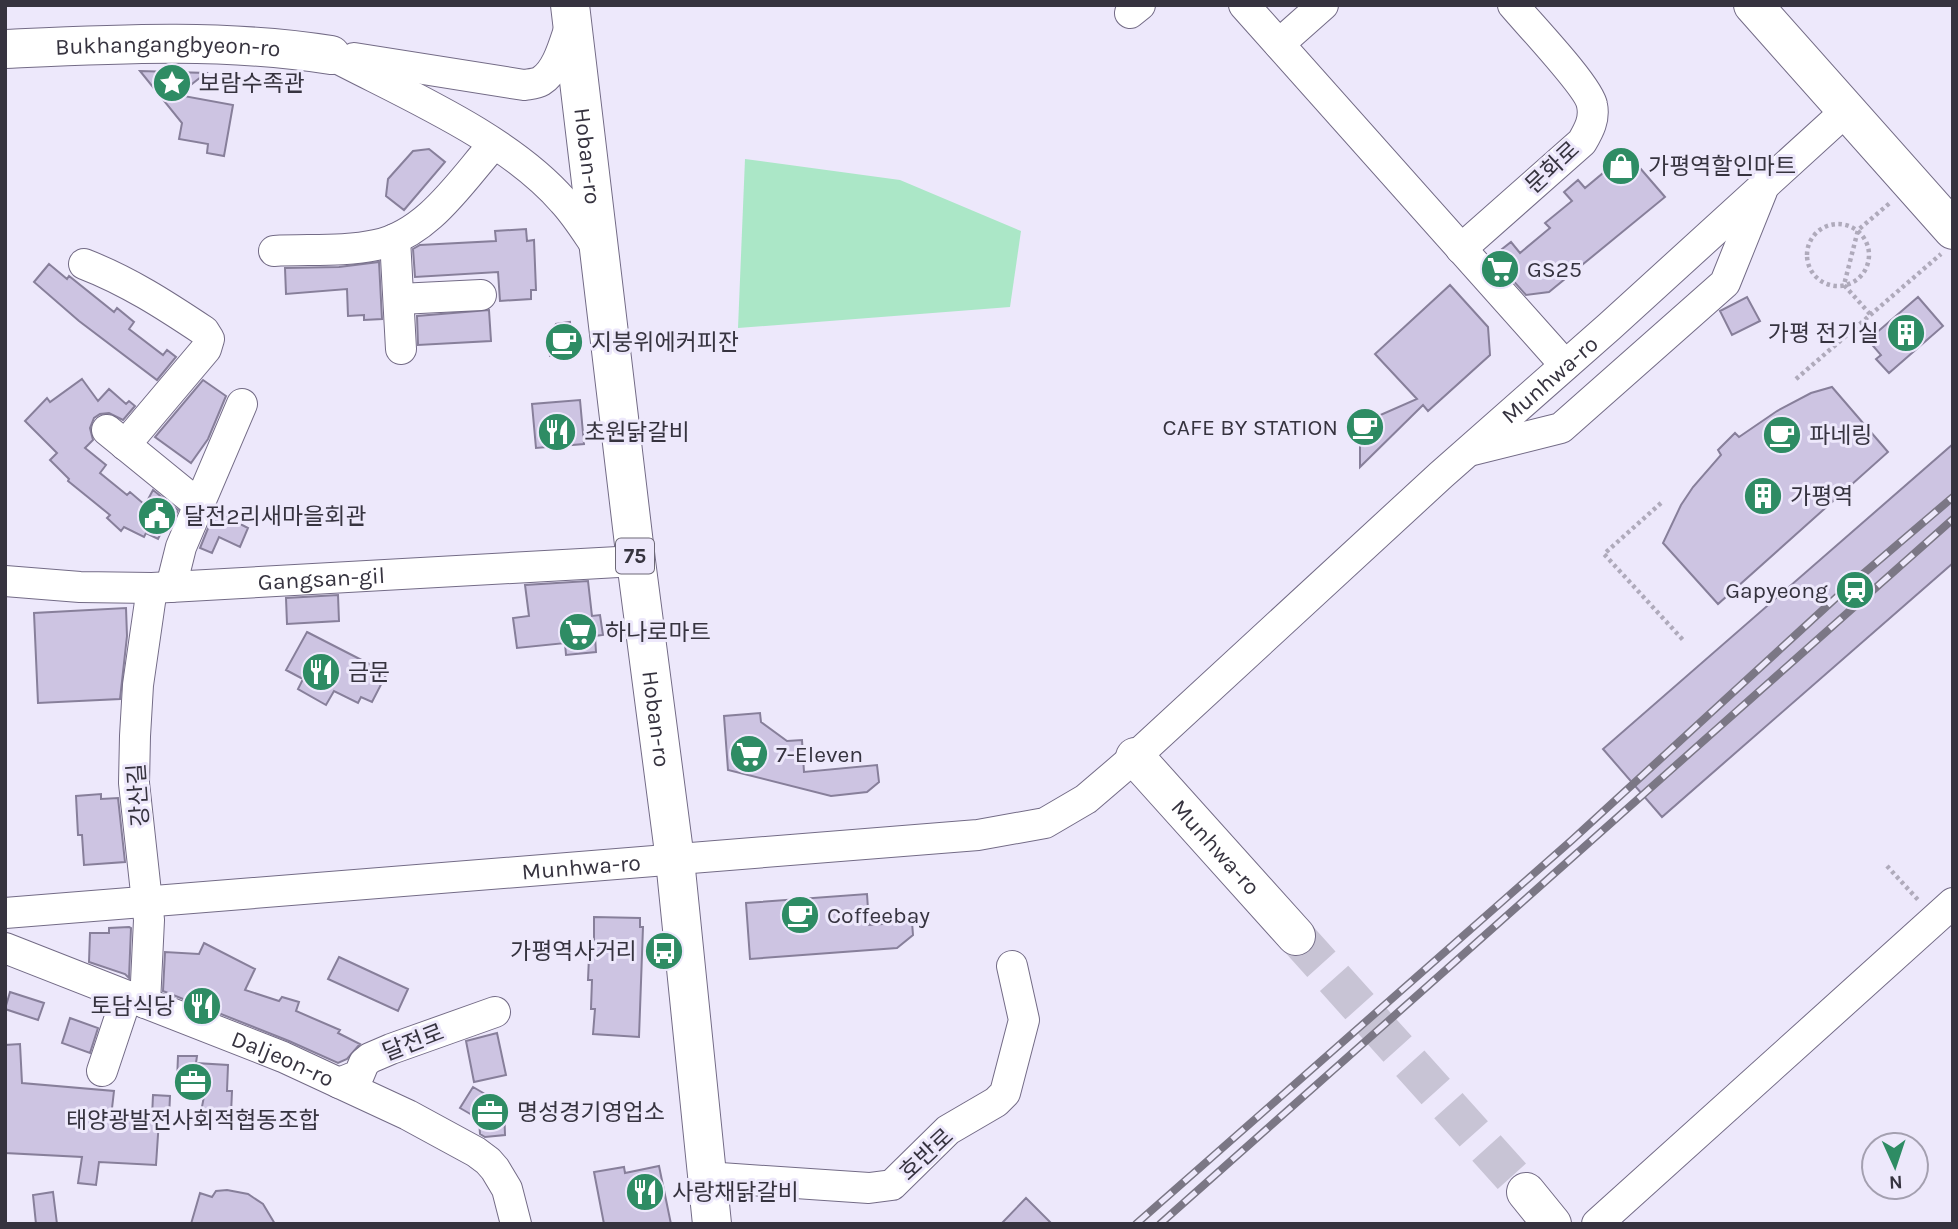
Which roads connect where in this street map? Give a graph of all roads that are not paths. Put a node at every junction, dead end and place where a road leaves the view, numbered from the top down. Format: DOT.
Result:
graph roads {
  1 [pos="1244,5"];
  2 [pos="1323,5"];
  3 [pos="1513,5"];
  4 [pos="1753,5"];
  5 [pos="571,13"];
  6 [pos="1279,44"];
  7 [pos="5,48"];
  8 [pos="331,55"];
  9 [pos="1846,111"];
  10 [pos="494,145"];
  11 [pos="1765,184"];
  12 [pos="395,239"];
  13 [pos="1948,241"];
  14 [pos="1461,249"];
  15 [pos="274,251"];
  16 [pos="600,251"];
  17 [pos="84,264"];
  18 [pos="481,295"];
  19 [pos="399,299"];
  20 [pos="401,349"];
  21 [pos="1565,365"];
  22 [pos="242,404"];
  23 [pos="1469,451"];
  24 [pos="199,505"];
  25 [pos="636,561"];
  26 [pos="5,581"];
  27 [pos="162,587"];
  28 [pos="1135,758"];
  29 [pos="675,860"];
  30 [pos="148,902"];
  31 [pos="1944,911"];
  32 [pos="5,912"];
  33 [pos="1296,936"];
  34 [pos="5,948"];
  35 [pos="1013,966"];
  36 [pos="136,999"];
  37 [pos="495,1012"];
  38 [pos="102,1071"];
  39 [pos="339,1083"];
  40 [pos="706,1177"];
  41 [pos="1526,1192"];
  42 [pos="516,1224"];
  43 [pos="712,1224"];
  44 [pos="1552,1224"];
  45 [pos="1597,1224"];
  1 -- 6 [label="street"];
  2 -- 6 [label="street"];
  3 -- 14 [label="street, 문화로"];
  4 -- 9 [label="main road"];
  5 -- 8 [label="street"];
  5 -- 16 [label="main road, Hoban-ro / 75"];
  6 -- 14 [label="street"];
  7 -- 8 [label="main road, Bukhangangbyeon-ro"];
  8 -- 10 [label="street"];
  9 -- 11 [label="street, Munhwa-ro"];
  9 -- 13 [label="main road"];
  10 -- 12 [label="street"];
  10 -- 16 [label="street"];
  11 -- 21 [label="street, Munhwa-ro"];
  11 -- 23 [label="street"];
  12 -- 15 [label="street"];
  12 -- 19 [label="street"];
  14 -- 21 [label="street"];
  16 -- 25 [label="main road, Hoban-ro / 75"];
  17 -- 24 [label="street"];
  18 -- 19 [label="street"];
  19 -- 20 [label="street"];
  21 -- 23 [label="street, Munhwa-ro"];
  22 -- 24 [label="street, 강산길"];
  23 -- 28 [label="street, Munhwa-ro"];
  24 -- 27 [label="street, 강산길"];
  25 -- 27 [label="street, Gangsan-gil"];
  25 -- 29 [label="main road, Hoban-ro / 75"];
  26 -- 27 [label="street, Gangsan-gil"];
  27 -- 30 [label="street, 강산길"];
  28 -- 29 [label="street, Munhwa-ro"];
  28 -- 33 [label="main road, Munhwa-ro"];
  29 -- 30 [label="street, Munhwa-ro"];
  29 -- 40 [label="main road, Hoban-ro / 75"];
  30 -- 32 [label="street, Munhwa-ro"];
  30 -- 36 [label="street, 강산길"];
  31 -- 45 [label="street"];
  34 -- 36 [label="street, Daljeon-ro"];
  35 -- 40 [label="street, 호반로"];
  36 -- 38 [label="street, 강산길"];
  36 -- 39 [label="street, Daljeon-ro"];
  37 -- 39 [label="street, 달전로"];
  39 -- 42 [label="street, Daljeon-ro"];
  40 -- 43 [label="main road, Hoban-ro / 75"];
  41 -- 44 [label="main road"];
}
